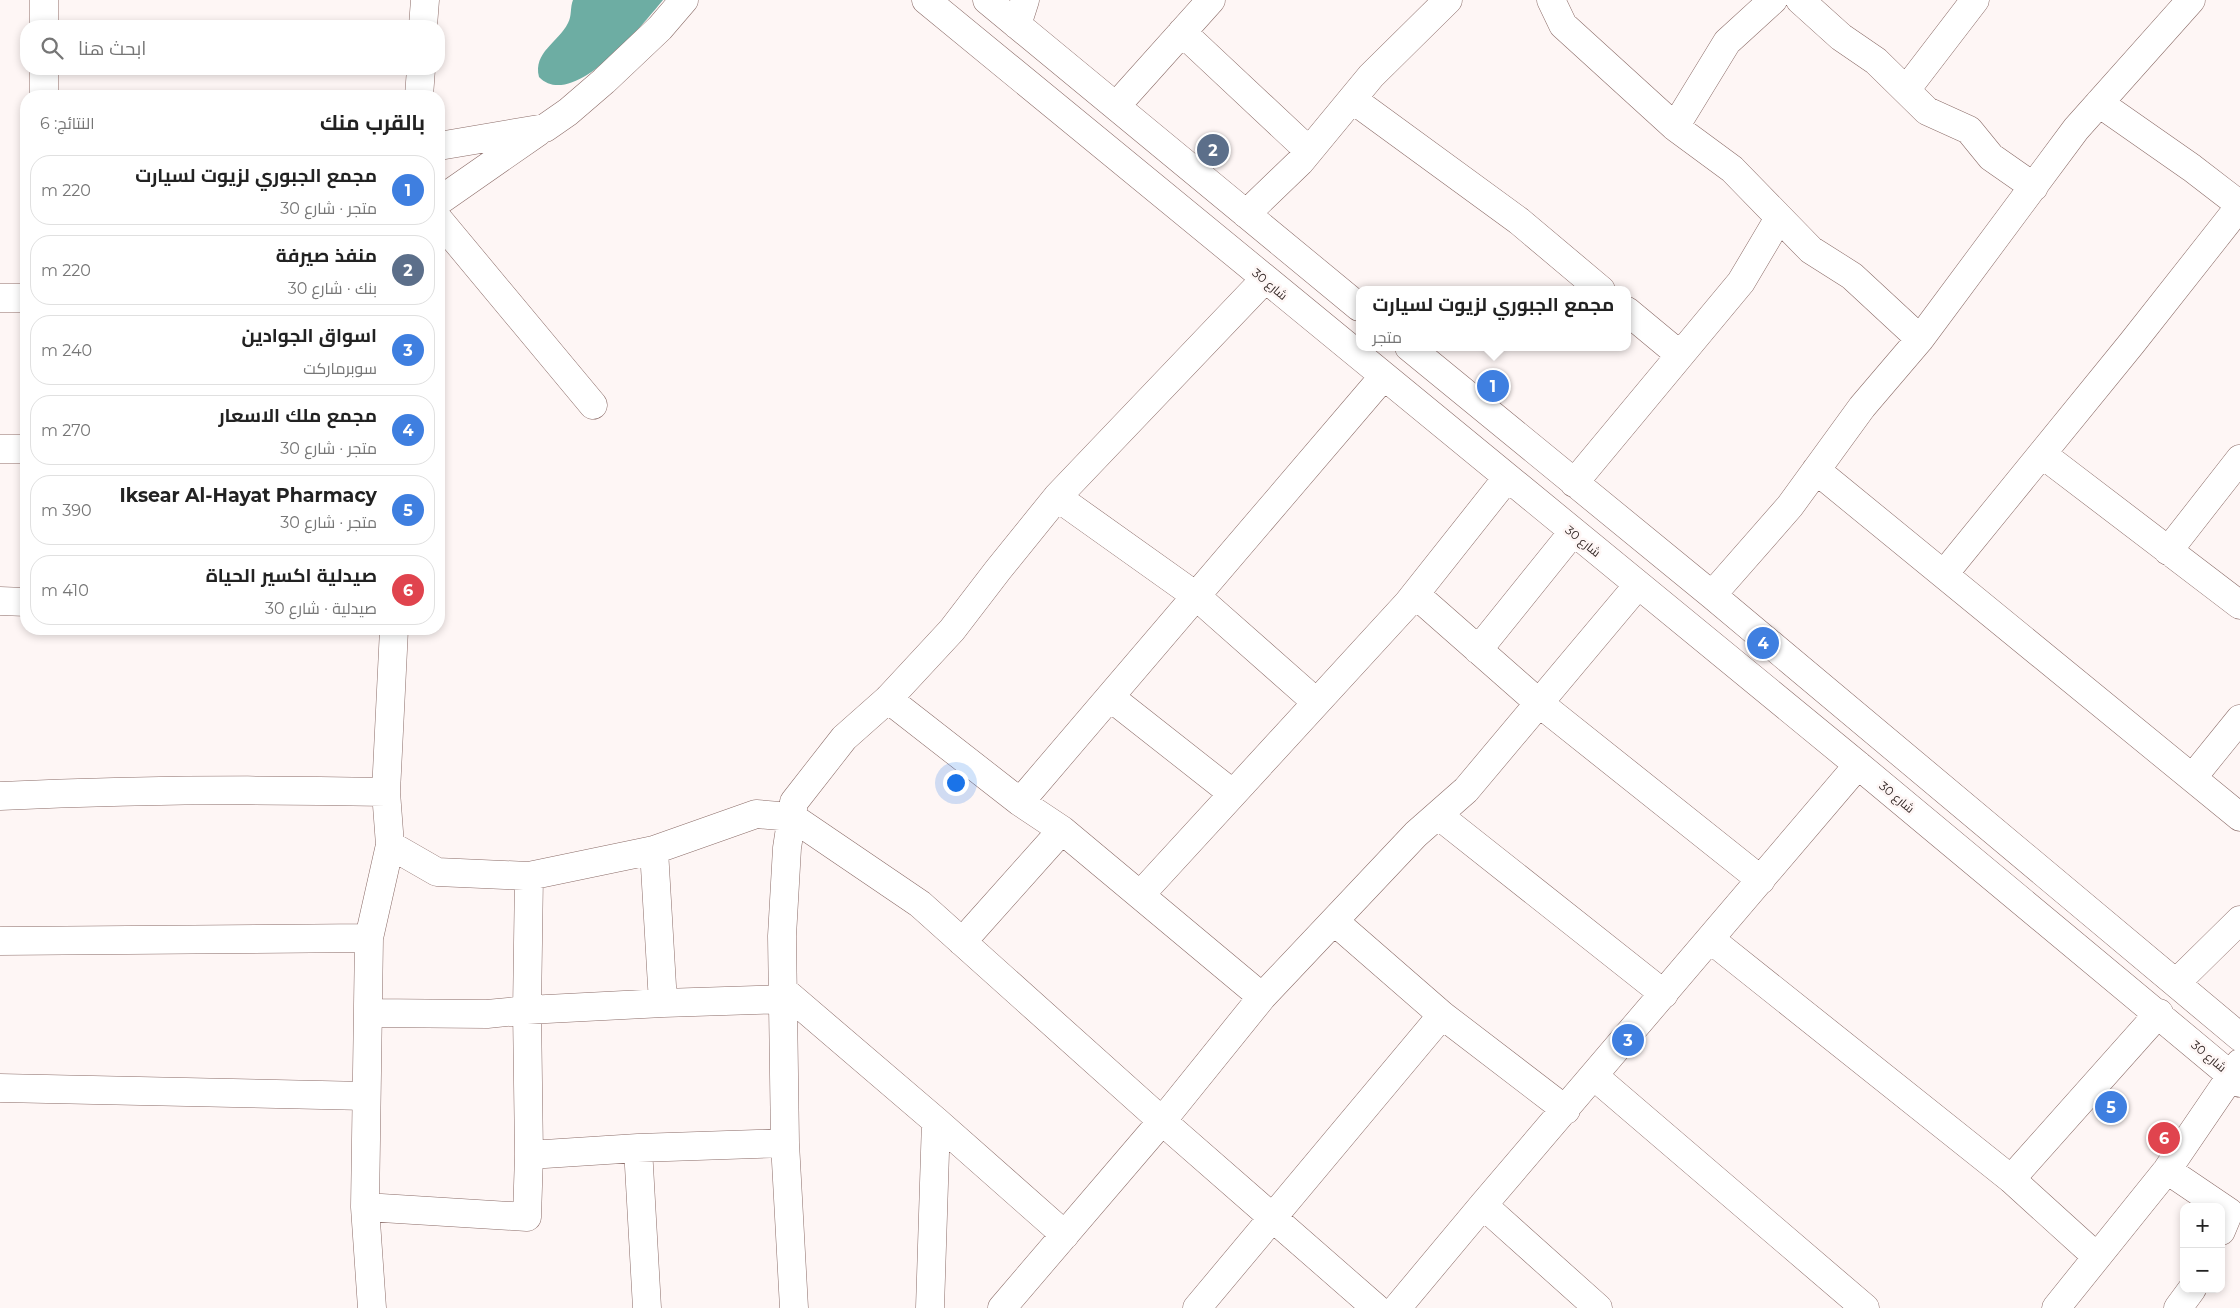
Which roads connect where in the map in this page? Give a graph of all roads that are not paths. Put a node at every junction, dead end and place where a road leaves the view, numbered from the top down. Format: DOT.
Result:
graph roads {
  1 [pos="44,0"];
  2 [pos="425,0"];
  3 [pos="684,0"];
  4 [pos="926,0"];
  5 [pos="987,0"];
  6 [pos="1211,0"];
  7 [pos="1448,0"];
  8 [pos="1551,0"];
  9 [pos="1773,0"];
  10 [pos="1800,0"];
  11 [pos="1975,0"];
  12 [pos="2192,0"];
  13 [pos="1021,12"];
  14 [pos="44,20"];
  15 [pos="423,20"];
  16 [pos="1182,32"];
  17 [pos="44,75"];
  18 [pos="421,75"];
  19 [pos="44,90"];
  20 [pos="419,90"];
  21 [pos="1906,90"];
  22 [pos="1352,99"];
  23 [pos="2099,103"];
  24 [pos="1116,106"];
  25 [pos="1675,127"];
  26 [pos="544,128"];
  27 [pos="445,145"];
  28 [pos="1309,151"];
  29 [pos="2034,187"];
  30 [pos="445,197"];
  31 [pos="2240,205"];
  32 [pos="1246,214"];
  33 [pos="1779,218"];
  34 [pos="445,227"];
  35 [pos="1265,279"];
  36 [pos="1596,286"];
  37 [pos="0,298"];
  38 [pos="20,298"];
  39 [pos="1356,304"];
  40 [pos="1631,314"];
  41 [pos="1920,339"];
  42 [pos="1414,351"];
  43 [pos="1680,355"];
  44 [pos="1383,377"];
  45 [pos="593,405"];
  46 [pos="0,449"];
  47 [pos="20,449"];
  48 [pos="2042,454"];
  49 [pos="2240,459"];
  50 [pos="1816,470"];
  51 [pos="1507,478"];
  52 [pos="1574,482"];
  53 [pos="1057,497"];
  54 [pos="1573,532"];
  55 [pos="2168,551"];
  56 [pos="1944,574"];
  57 [pos="1638,585"];
  58 [pos="1415,594"];
  59 [pos="1712,595"];
  60 [pos="1196,596"];
  61 [pos="0,601"];
  62 [pos="20,602"];
  63 [pos="2240,605"];
  64 [pos="394,635"];
  65 [pos="1478,650"];
  66 [pos="1110,697"];
  67 [pos="888,699"];
  68 [pos="1316,702"];
  69 [pos="1539,703"];
  70 [pos="2240,719"];
  71 [pos="1858,765"];
  72 [pos="2193,777"];
  73 [pos="386,792"];
  74 [pos="1232,793"];
  75 [pos="0,796"];
  76 [pos="1020,802"];
  77 [pos="1438,815"];
  78 [pos="792,817"];
  79 [pos="2240,817"];
  80 [pos="1062,830"];
  81 [pos="390,845"];
  82 [pos="654,850"];
  83 [pos="529,876"];
  84 [pos="1761,880"];
  85 [pos="1141,894"];
  86 [pos="2240,920"];
  87 [pos="1334,921"];
  88 [pos="369,938"];
  89 [pos="1710,940"];
  90 [pos="0,941"];
  91 [pos="962,942"];
  92 [pos="2176,983"];
  93 [pos="1664,994"];
  94 [pos="784,995"];
  95 [pos="1262,997"];
  96 [pos="663,1003"];
  97 [pos="527,1010"];
  98 [pos="368,1013"];
  99 [pos="2159,1013"];
  100 [pos="2212,1013"];
  101 [pos="1442,1016"];
  102 [pos="2240,1036"];
  103 [pos="2191,1041"];
  104 [pos="2237,1074"];
  105 [pos="1594,1076"];
  106 [pos="0,1088"];
  107 [pos="366,1096"];
  108 [pos="1566,1110"];
  109 [pos="936,1121"];
  110 [pos="1162,1121"];
  111 [pos="785,1143"];
  112 [pos="638,1148"];
  113 [pos="529,1155"];
  114 [pos="2167,1170"];
  115 [pos="2011,1179"];
  116 [pos="1482,1205"];
  117 [pos="365,1207"];
  118 [pos="1273,1216"];
  119 [pos="2230,1222"];
  120 [pos="1065,1235"];
  121 [pos="2097,1257"];
  122 [pos="2189,1293"];
  123 [pos="372,1308"];
  124 [pos="647,1308"];
  125 [pos="794,1308"];
  126 [pos="930,1308"];
  127 [pos="1002,1308"];
  128 [pos="1197,1308"];
  129 [pos="1376,1308"];
  130 [pos="1397,1308"];
  131 [pos="1598,1308"];
  132 [pos="1866,1308"];
  133 [pos="2056,1308"];
  134 [pos="2178,1308"];
  1 -- 14 [label="street"];
  2 -- 15 [label="street"];
  3 -- 26 [label="street"];
  4 -- 35 [label="street, شارع 30"];
  5 -- 13 [label="street"];
  6 -- 16 [label="street"];
  7 -- 22 [label="street"];
  8 -- 25 [label="street"];
  9 -- 25 [label="street"];
  10 -- 21 [label="street"];
  11 -- 21 [label="street"];
  12 -- 23 [label="street"];
  13 -- 24 [label="street"];
  16 -- 24 [label="street"];
  16 -- 28 [label="street"];
  17 -- 19 [label="street"];
  18 -- 20 [label="street"];
  21 -- 29 [label="street"];
  22 -- 28 [label="street"];
  22 -- 36 [label="street"];
  23 -- 29 [label="street"];
  23 -- 31 [label="street"];
  24 -- 32 [label="street"];
  25 -- 33 [label="street"];
  26 -- 27 [label="street"];
  26 -- 30 [label="street"];
  28 -- 32 [label="street"];
  29 -- 41 [label="street"];
  31 -- 48 [label="street"];
  32 -- 39 [label="street"];
  33 -- 41 [label="street"];
  33 -- 43 [label="street"];
  34 -- 45 [label="street"];
  35 -- 44 [label="street, شارع 30"];
  35 -- 53 [label="street"];
  37 -- 38 [label="street"];
  40 -- 43 [label="street"];
  41 -- 50 [label="street"];
  42 -- 52 [label="street"];
  43 -- 52 [label="street"];
  44 -- 51 [label="street, شارع 30"];
  44 -- 60 [label="street"];
  46 -- 47 [label="street"];
  48 -- 55 [label="street"];
  48 -- 56 [label="street"];
  49 -- 55 [label="street"];
  50 -- 56 [label="street"];
  50 -- 59 [label="street"];
  51 -- 54 [label="street, شارع 30"];
  51 -- 58 [label="street"];
  52 -- 59 [label="street"];
  53 -- 60 [label="street"];
  53 -- 67 [label="street"];
  54 -- 57 [label="street, شارع 30"];
  54 -- 65 [label="street"];
  55 -- 63 [label="street"];
  56 -- 72 [label="street"];
  57 -- 69 [label="street"];
  57 -- 71 [label="street, شارع 30"];
  58 -- 65 [label="street"];
  58 -- 68 [label="street"];
  59 -- 92 [label="street"];
  60 -- 66 [label="street"];
  60 -- 68 [label="street"];
  61 -- 62 [label="street"];
  64 -- 73 [label="street"];
  65 -- 69 [label="street"];
  66 -- 74 [label="street"];
  66 -- 76 [label="street"];
  67 -- 76 [label="street"];
  67 -- 78 [label="street"];
  68 -- 74 [label="street"];
  69 -- 77 [label="street"];
  69 -- 84 [label="street"];
  70 -- 72 [label="street"];
  71 -- 84 [label="street"];
  71 -- 99 [label="street, شارع 30"];
  72 -- 79 [label="street"];
  73 -- 75 [label="street"];
  73 -- 81 [label="street"];
  74 -- 85 [label="street"];
  76 -- 80 [label="street"];
  77 -- 87 [label="street"];
  77 -- 93 [label="street"];
  78 -- 82 [label="street"];
  78 -- 91 [label="street"];
  78 -- 94 [label="street"];
  80 -- 85 [label="street"];
  80 -- 91 [label="street"];
  81 -- 83 [label="street"];
  81 -- 88 [label="street"];
  82 -- 83 [label="street"];
  82 -- 96 [label="street"];
  83 -- 97 [label="street"];
  84 -- 89 [label="street"];
  85 -- 95 [label="street"];
  86 -- 92 [label="street"];
  87 -- 95 [label="street"];
  87 -- 101 [label="street"];
  88 -- 90 [label="street"];
  88 -- 98 [label="street"];
  89 -- 93 [label="street"];
  89 -- 115 [label="street"];
  91 -- 110 [label="street"];
  92 -- 100 [label="street"];
  93 -- 105 [label="street"];
  94 -- 96 [label="street"];
  94 -- 109 [label="street"];
  94 -- 111 [label="street"];
  95 -- 110 [label="street"];
  96 -- 97 [label="street"];
  97 -- 98 [label="street"];
  97 -- 113 [label="street"];
  98 -- 107 [label="street"];
  99 -- 103 [label="street, شارع 30"];
  99 -- 115 [label="street"];
  100 -- 102 [label="street"];
  100 -- 103 [label="street"];
  101 -- 108 [label="street"];
  101 -- 118 [label="street"];
  103 -- 104 [label="street, شارع 30"];
  104 -- 114 [label="street"];
  105 -- 108 [label="street"];
  105 -- 132 [label="street"];
  106 -- 107 [label="street"];
  107 -- 117 [label="street"];
  108 -- 116 [label="street"];
  109 -- 120 [label="street"];
  109 -- 126 [label="street"];
  110 -- 118 [label="street"];
  110 -- 120 [label="street"];
  111 -- 112 [label="street"];
  111 -- 125 [label="street"];
  112 -- 113 [label="street"];
  112 -- 124 [label="street"];
  113 -- 117 [label="street"];
  114 -- 119 [label="street"];
  114 -- 121 [label="street"];
  115 -- 121 [label="street"];
  116 -- 130 [label="street"];
  116 -- 131 [label="street"];
  117 -- 123 [label="street"];
  118 -- 128 [label="street"];
  118 -- 129 [label="street"];
  120 -- 127 [label="street"];
  121 -- 133 [label="street"];
  122 -- 134 [label="street"];
}
